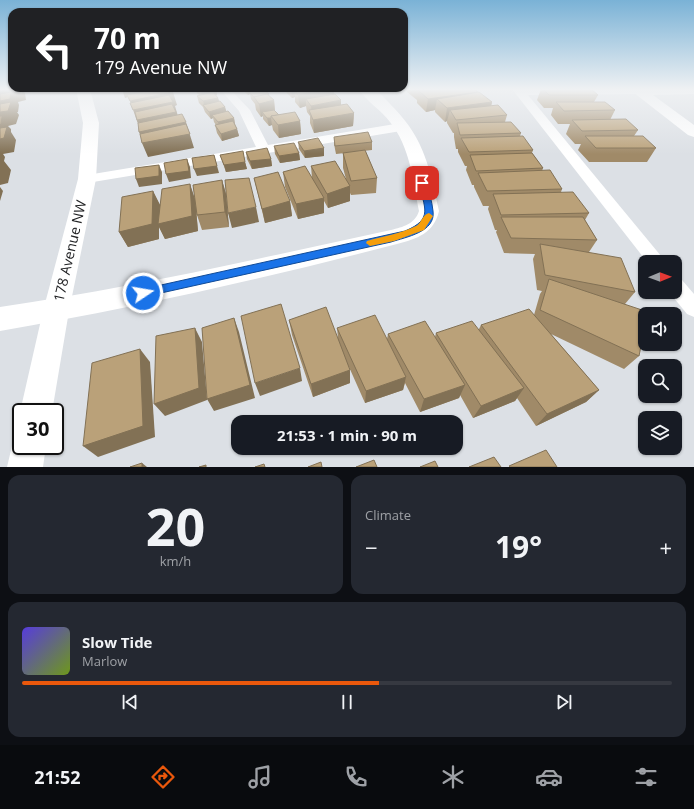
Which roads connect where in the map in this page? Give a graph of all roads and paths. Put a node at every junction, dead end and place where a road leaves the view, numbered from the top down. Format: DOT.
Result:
graph roads {
  1 [pos="88,111"];
  2 [pos="244,111"];
  3 [pos="388,111"];
  4 [pos="535,111"];
  5 [pos="666,111"];
  6 [pos="401,127"];
  7 [pos="694,132"];
  8 [pos="263,149"];
  9 [pos="87,179"];
  10 [pos="651,255"];
  11 [pos="682,293"];
  12 [pos="694,308"];
  13 [pos="56,311"];
  14 [pos="0,319"];
  15 [pos="38,403"];
  16 [pos="27,455"];
  17 [pos="25,467"];
  1 -- 9 [label="street, 178 Avenue NW"];
  2 -- 8 [label="lane"];
  3 -- 6 [label="street"];
  4 -- 10 [label="lane"];
  5 -- 7 [label="street"];
  6 -- 8 [label="lane"];
  6 -- 13 [label="street"];
  8 -- 9 [label="lane"];
  9 -- 13 [label="street, 178 Avenue NW"];
  11 -- 12 [label="lane"];
  13 -- 14 [label="street"];
  13 -- 15 [label="street, 178 Avenue NW"];
  16 -- 17 [label="street"];
}
